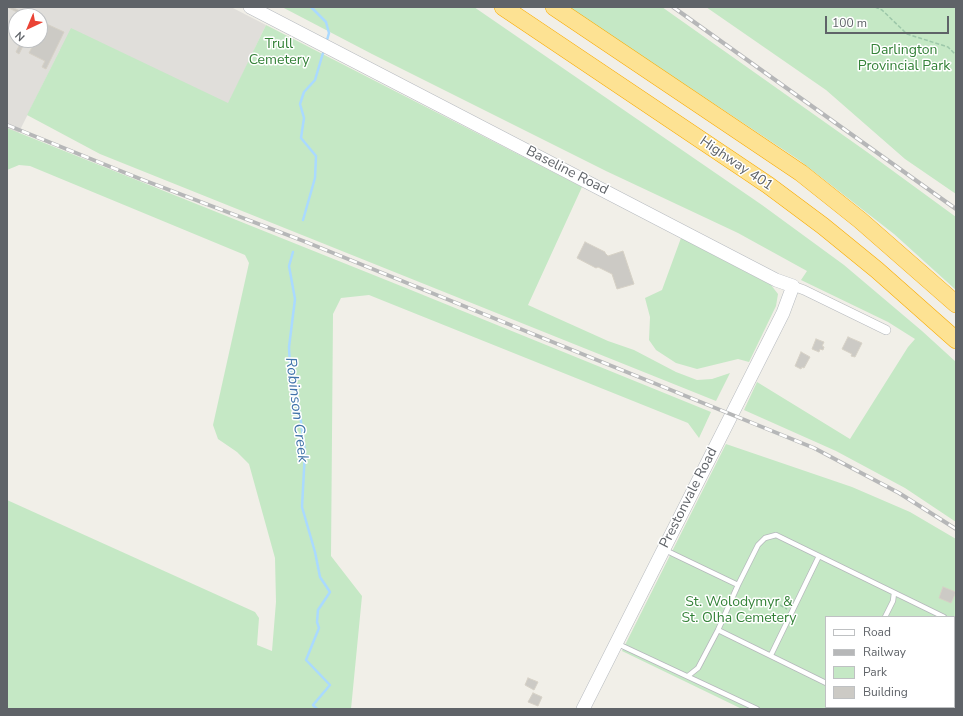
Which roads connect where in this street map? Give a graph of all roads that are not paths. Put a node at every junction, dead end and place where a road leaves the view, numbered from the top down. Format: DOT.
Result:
graph roads {
  1 [pos="250,7"];
  2 [pos="503,7"];
  3 [pos="554,7"];
  4 [pos="793,286"];
  5 [pos="956,304"];
  6 [pos="886,330"];
  7 [pos="956,340"];
  8 [pos="663,549"];
  9 [pos="819,556"];
  10 [pos="738,585"];
  11 [pos="894,593"];
  12 [pos="885,616"];
  13 [pos="942,616"];
  14 [pos="718,630"];
  15 [pos="616,643"];
  16 [pos="771,655"];
  17 [pos="688,676"];
  18 [pos="825,682"];
  19 [pos="583,709"];
  20 [pos="757,709"];
  1 -- 4 [label="street, Baseline Road"];
  2 -- 7 [label="highway, Highway 401"];
  3 -- 5 [label="highway, Highway 401"];
  4 -- 6 [label="street, Baseline Road"];
  4 -- 8 [label="street, Prestonvale Road"];
  8 -- 10 [label="lane"];
  8 -- 15 [label="street, Prestonvale Road"];
  9 -- 10 [label="lane"];
  9 -- 11 [label="lane"];
  9 -- 16 [label="lane"];
  10 -- 14 [label="lane"];
  11 -- 12 [label="lane"];
  11 -- 13 [label="lane"];
  14 -- 16 [label="lane"];
  14 -- 17 [label="lane"];
  15 -- 17 [label="lane"];
  15 -- 19 [label="street, Prestonvale Road"];
  16 -- 18 [label="lane"];
  17 -- 20 [label="lane"];
}
